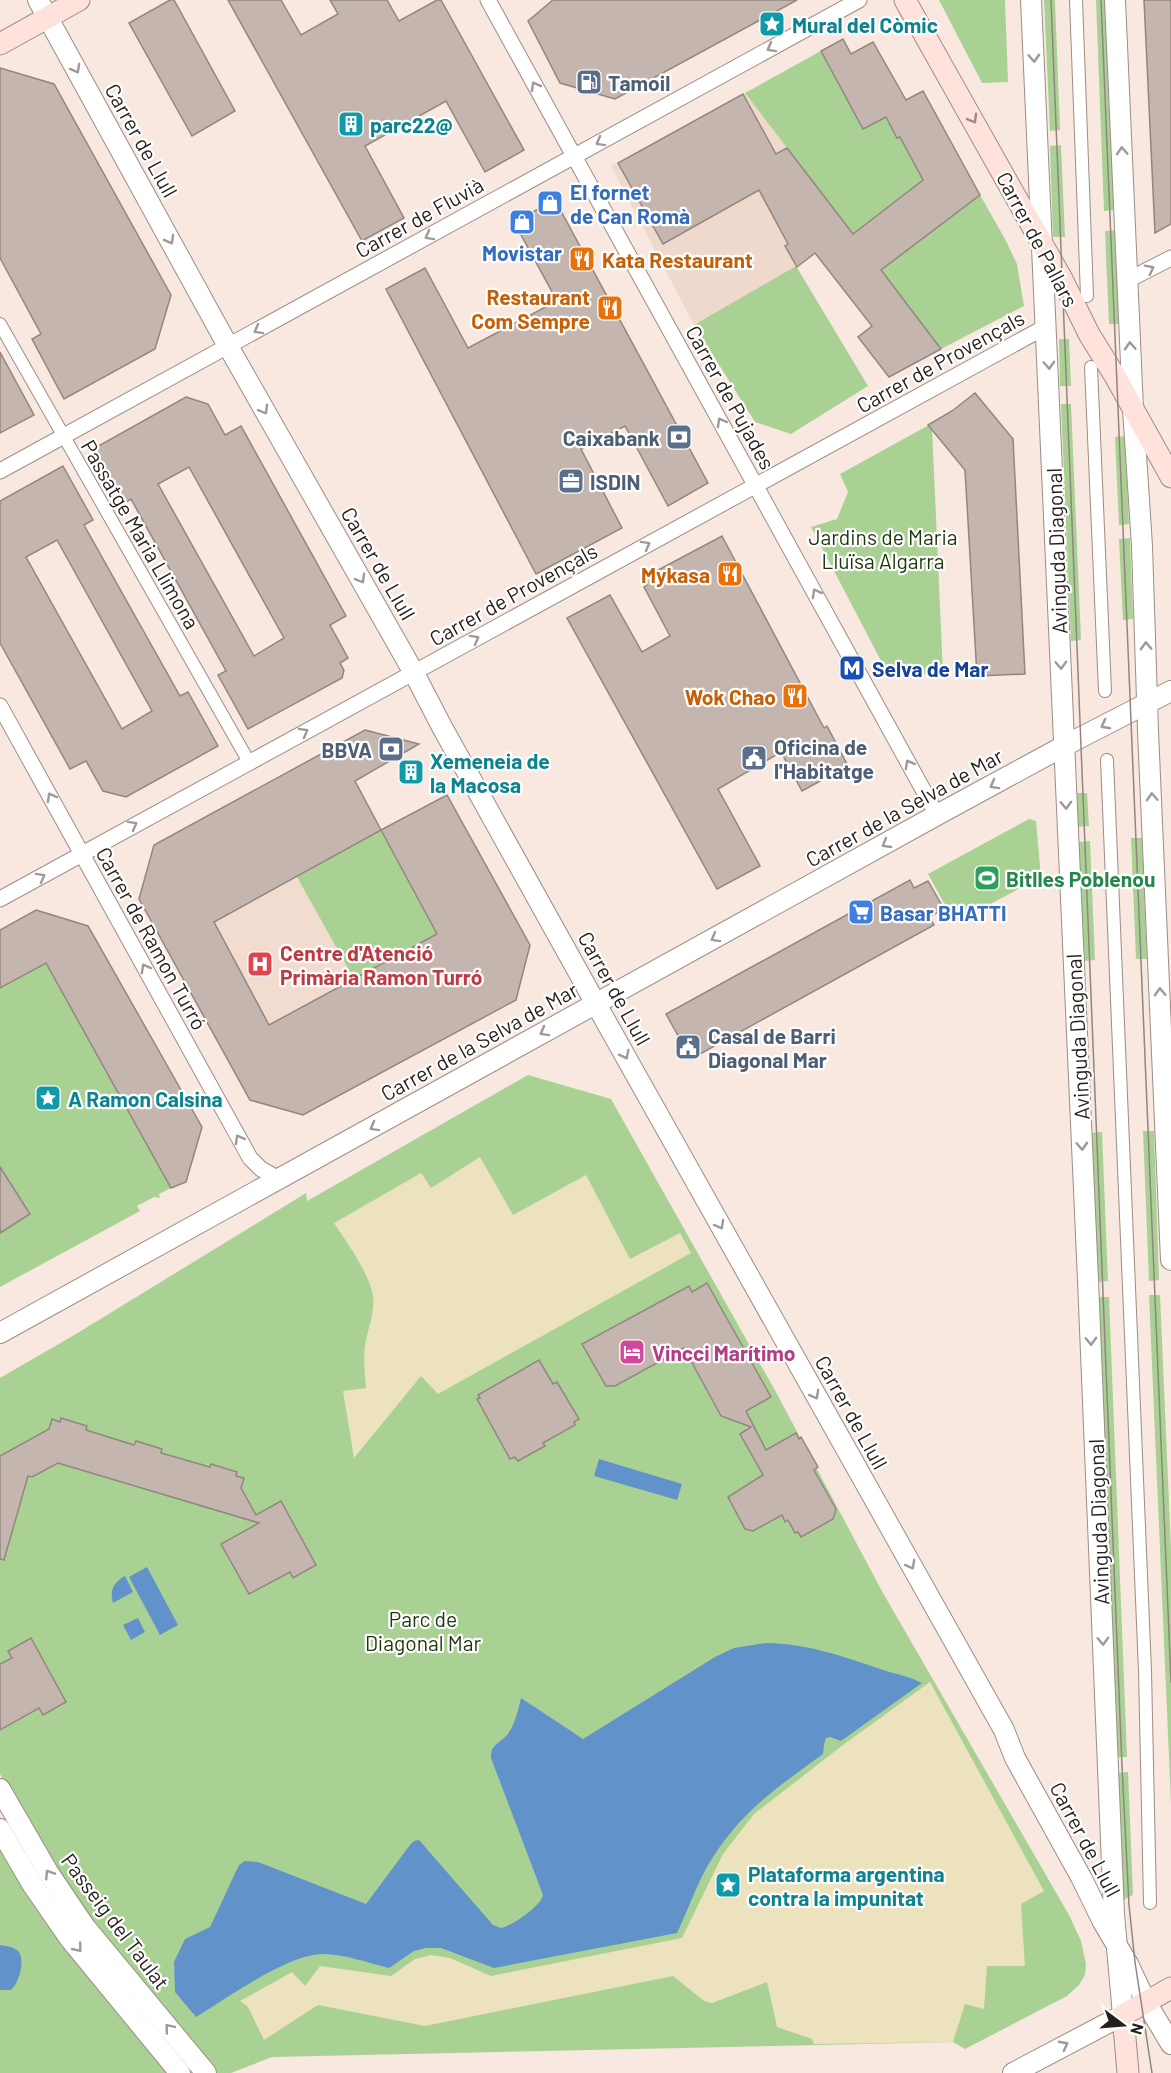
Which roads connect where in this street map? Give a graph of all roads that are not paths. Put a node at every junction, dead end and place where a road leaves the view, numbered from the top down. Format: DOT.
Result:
graph roads {
  1 [pos="79,0"];
  2 [pos="488,0"];
  3 [pos="859,0"];
  4 [pos="905,0"];
  5 [pos="1031,0"];
  6 [pos="1076,0"];
  7 [pos="1115,0"];
  8 [pos="43,9"];
  9 [pos="0,44"];
  10 [pos="574,156"];
  11 [pos="1042,244"];
  12 [pos="1171,258"];
  13 [pos="1128,280"];
  14 [pos="1087,296"];
  15 [pos="0,324"];
  16 [pos="1047,326"];
  17 [pos="228,346"];
  18 [pos="1091,367"];
  19 [pos="1133,409"];
  20 [pos="63,437"];
  21 [pos="0,471"];
  22 [pos="1171,477"];
  23 [pos="756,485"];
  24 [pos="414,672"];
  25 [pos="1105,691"];
  26 [pos="1171,691"];
  27 [pos="1147,704"];
  28 [pos="1,711"];
  29 [pos="1064,746"];
  30 [pos="1107,760"];
  31 [pos="249,762"];
  32 [pos="937,815"];
  33 [pos="82,854"];
  34 [pos="0,899"];
  35 [pos="596,1004"];
  36 [pos="279,1179"];
  37 [pos="1171,1260"];
  38 [pos="0,1333"];
  39 [pos="0,1789"];
  40 [pos="0,1829"];
  41 [pos="1150,1903"];
  42 [pos="1117,1946"];
  43 [pos="1171,1988"];
  44 [pos="1146,2002"];
  45 [pos="1124,2015"];
  46 [pos="1171,2044"];
  47 [pos="180,2073"];
  48 [pos="206,2073"];
  49 [pos="1013,2073"];
  50 [pos="1128,2073"];
  1 -- 8 [label="main road"];
  10 -- 2 [label="street, Carrer de Pujades, one-way"];
  3 -- 10 [label="street, Carrer de Fluvià, one-way"];
  4 -- 11 [label="main road, Carrer de Pallars, one-way"];
  5 -- 11 [label="street, Avinguda Diagonal, one-way"];
  6 -- 14 [label="street"];
  13 -- 7 [label="street, one-way"];
  8 -- 9 [label="main road"];
  8 -- 17 [label="street, Carrer de Llull, one-way"];
  10 -- 17 [label="street, Carrer de Fluvià, one-way"];
  23 -- 10 [label="street, Carrer de Pujades, one-way"];
  11 -- 16 [label="street, Avinguda Diagonal"];
  11 -- 19 [label="main road, Carrer de Pallars"];
  13 -- 12 [label="street, one-way"];
  19 -- 13 [label="street, one-way"];
  15 -- 20 [label="street, Passatge Maria Llimona"];
  16 -- 23 [label="street, Carrer de Provençals"];
  16 -- 29 [label="street, Avinguda Diagonal, one-way"];
  17 -- 20 [label="street, Carrer de Fluvià"];
  17 -- 24 [label="street, Carrer de Llull, one-way"];
  18 -- 25 [label="street, Avinguda Diagonal"];
  19 -- 22 [label="main road, Carrer de Pallars"];
  27 -- 19 [label="street, one-way"];
  20 -- 21 [label="street, Carrer de Fluvià"];
  20 -- 31 [label="street, Passatge Maria Llimona"];
  24 -- 23 [label="street, Carrer de Provençals, one-way"];
  32 -- 23 [label="street, Carrer de Pujades, one-way"];
  31 -- 24 [label="street, Carrer de Provençals, one-way"];
  24 -- 35 [label="street, Carrer de Llull"];
  26 -- 27 [label="street, Carrer de la Selva de Mar"];
  27 -- 29 [label="street, Carrer de la Selva de Mar, one-way"];
  37 -- 27 [label="street, one-way"];
  33 -- 28 [label="street, Carrer de Ramon Turró, one-way"];
  29 -- 32 [label="street, Carrer de la Selva de Mar, one-way"];
  29 -- 42 [label="street, Avinguda Diagonal, one-way"];
  30 -- 41 [label="street, Avinguda Diagonal"];
  33 -- 31 [label="street, Carrer de Provençals, one-way"];
  32 -- 35 [label="street, Carrer de la Selva de Mar, one-way"];
  34 -- 33 [label="street, Carrer de Provençals, one-way"];
  36 -- 33 [label="street, Carrer de Ramon Turró, one-way"];
  35 -- 36 [label="street, Carrer de la Selva de Mar, one-way"];
  35 -- 42 [label="street, Carrer de Llull, one-way"];
  36 -- 38 [label="street, Carrer de la Selva de Mar"];
  48 -- 39 [label="street, Passeig del Taulat, one-way"];
  40 -- 47 [label="street, Passeig del Taulat, one-way"];
  42 -- 44 [label="street, Carrer de Llull"];
  42 -- 45 [label="street, Avinguda Diagonal"];
  43 -- 44 [label="main road"];
  44 -- 45 [label="main road"];
  44 -- 46 [label="street, Carrer de Llull"];
  49 -- 45 [label="street, one-way"];
  45 -- 50 [label="main road, Avinguda Diagonal"];
}
